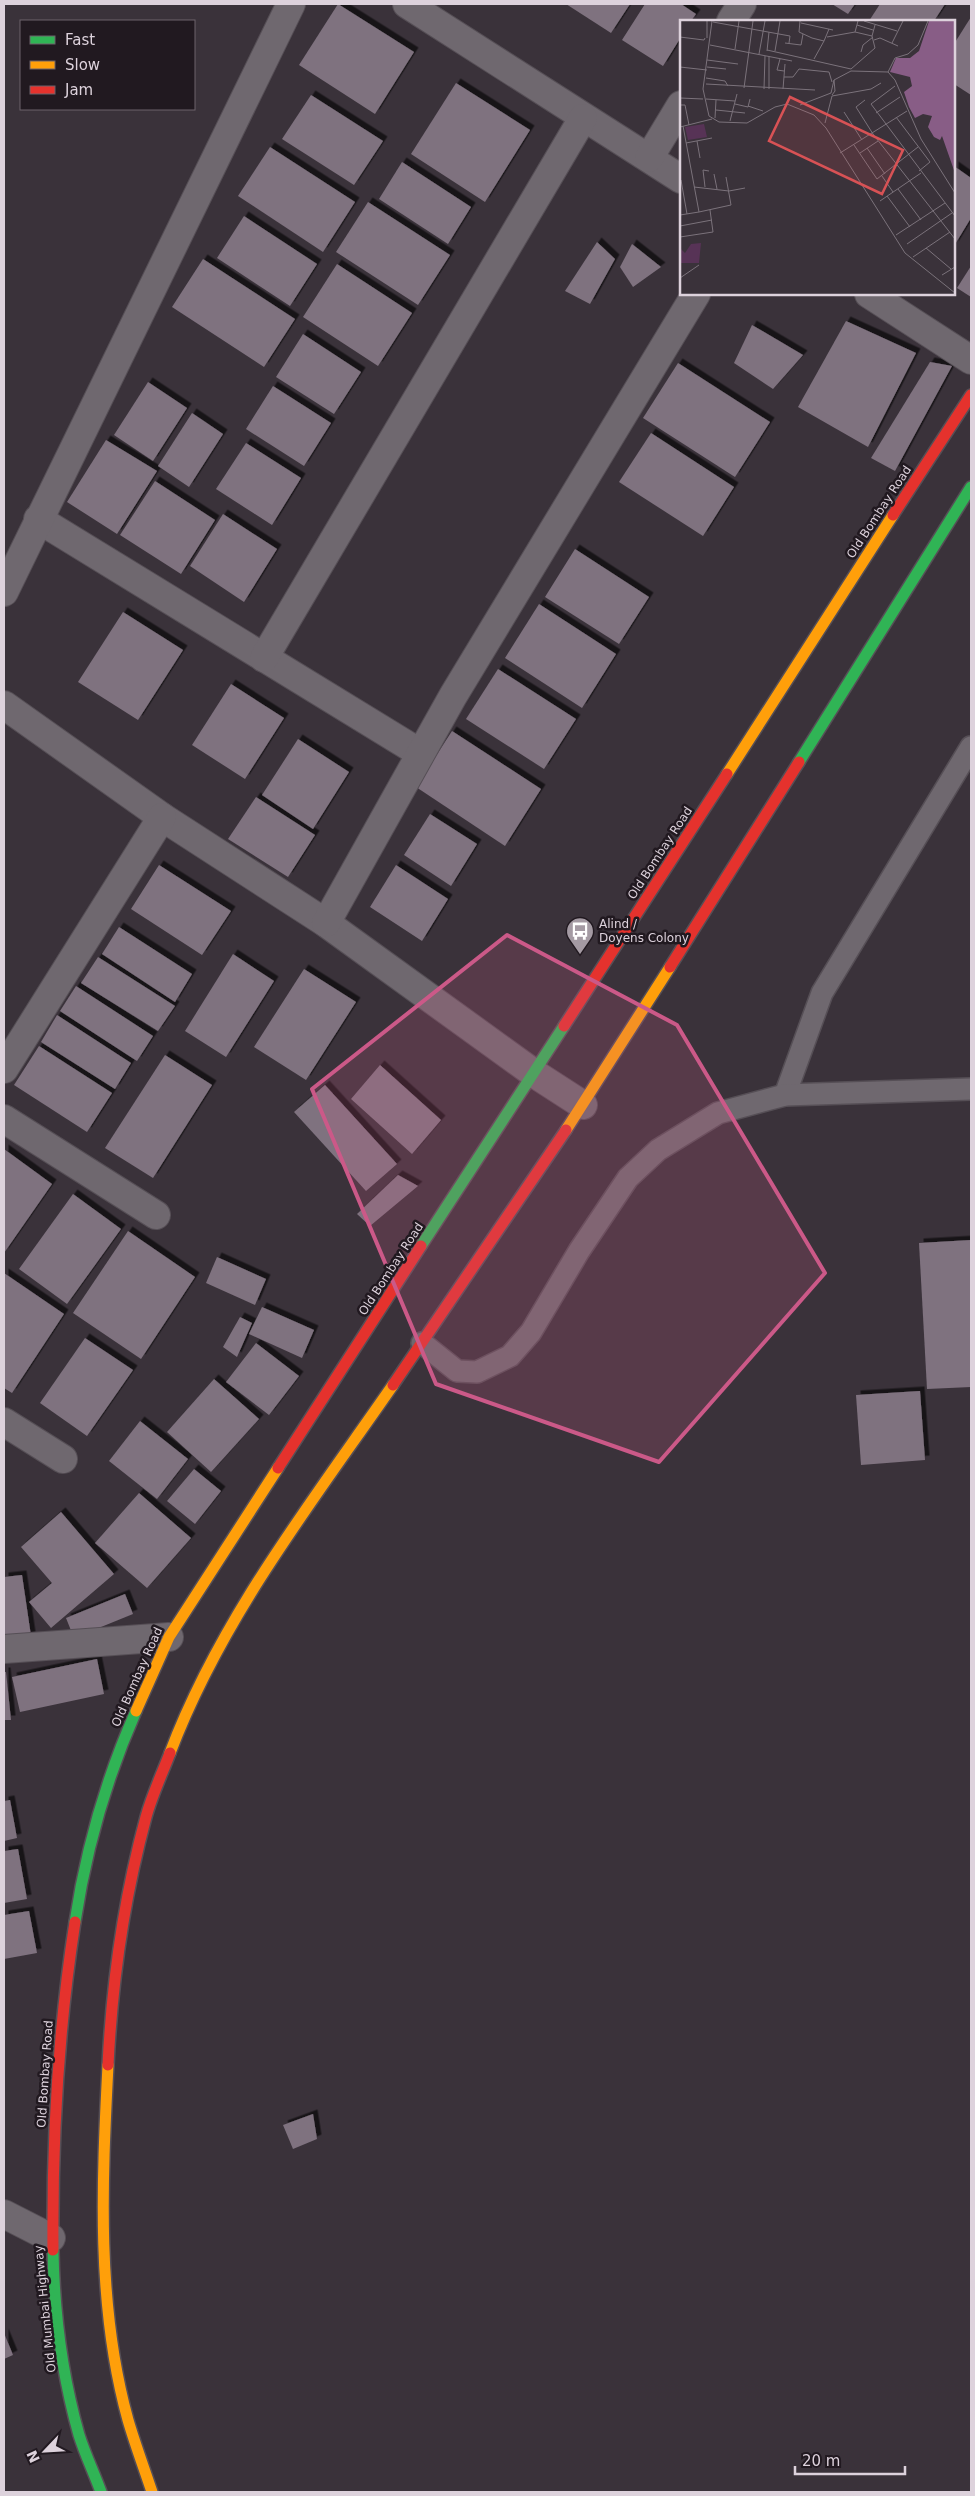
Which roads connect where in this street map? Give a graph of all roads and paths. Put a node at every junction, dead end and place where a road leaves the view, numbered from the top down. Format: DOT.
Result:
graph roads {
  1 [pos="291,4"];
  2 [pos="407,4"];
  3 [pos="742,4"];
  4 [pos="732,20"];
  5 [pos="680,107"];
  6 [pos="583,118"];
  7 [pos="649,158"];
  8 [pos="680,178"];
  9 [pos="695,295"];
  10 [pos="871,295"];
  11 [pos="971,360"];
  12 [pos="971,395"];
  13 [pos="971,487"];
  14 [pos="38,519"];
  15 [pos="4,592"];
  16 [pos="264,658"];
  17 [pos="4,705"];
  18 [pos="971,747"];
  19 [pos="420,753"];
  20 [pos="162,818"];
  21 [pos="326,923"];
  22 [pos="4,1070"];
  23 [pos="535,1074"];
  24 [pos="971,1089"];
  25 [pos="784,1095"];
  26 [pos="583,1105"];
  27 [pos="4,1118"];
  28 [pos="156,1215"];
  29 [pos="422,1343"];
  30 [pos="4,1422"];
  31 [pos="63,1459"];
  32 [pos="169,1636"];
  33 [pos="4,1648"];
  34 [pos="4,2214"];
  35 [pos="51,2238"];
  36 [pos="101,2492"];
  37 [pos="152,2492"];
  1 -- 14 [label="street"];
  2 -- 6 [label="street"];
  3 -- 4 [label="street"];
  5 -- 7 [label="street"];
  6 -- 7 [label="street"];
  6 -- 16 [label="street"];
  7 -- 8 [label="street"];
  9 -- 19 [label="street"];
  10 -- 11 [label="street"];
  12 -- 23 [label="main road, Old Bombay Road"];
  13 -- 26 [label="main road"];
  14 -- 15 [label="street"];
  14 -- 16 [label="street"];
  16 -- 19 [label="street"];
  17 -- 20 [label="street"];
  18 -- 25 [label="lane"];
  19 -- 21 [label="street"];
  20 -- 21 [label="street"];
  20 -- 22 [label="street"];
  21 -- 23 [label="street"];
  23 -- 26 [label="street"];
  23 -- 32 [label="main road, Old Bombay Road"];
  24 -- 25 [label="lane"];
  25 -- 29 [label="lane"];
  26 -- 29 [label="main road"];
  27 -- 28 [label="street"];
  29 -- 37 [label="main road"];
  30 -- 31 [label="street"];
  32 -- 33 [label="street"];
  32 -- 35 [label="main road, Old Bombay Road"];
  34 -- 35 [label="street"];
  35 -- 36 [label="main road, Old Mumbai Highway"];
}
